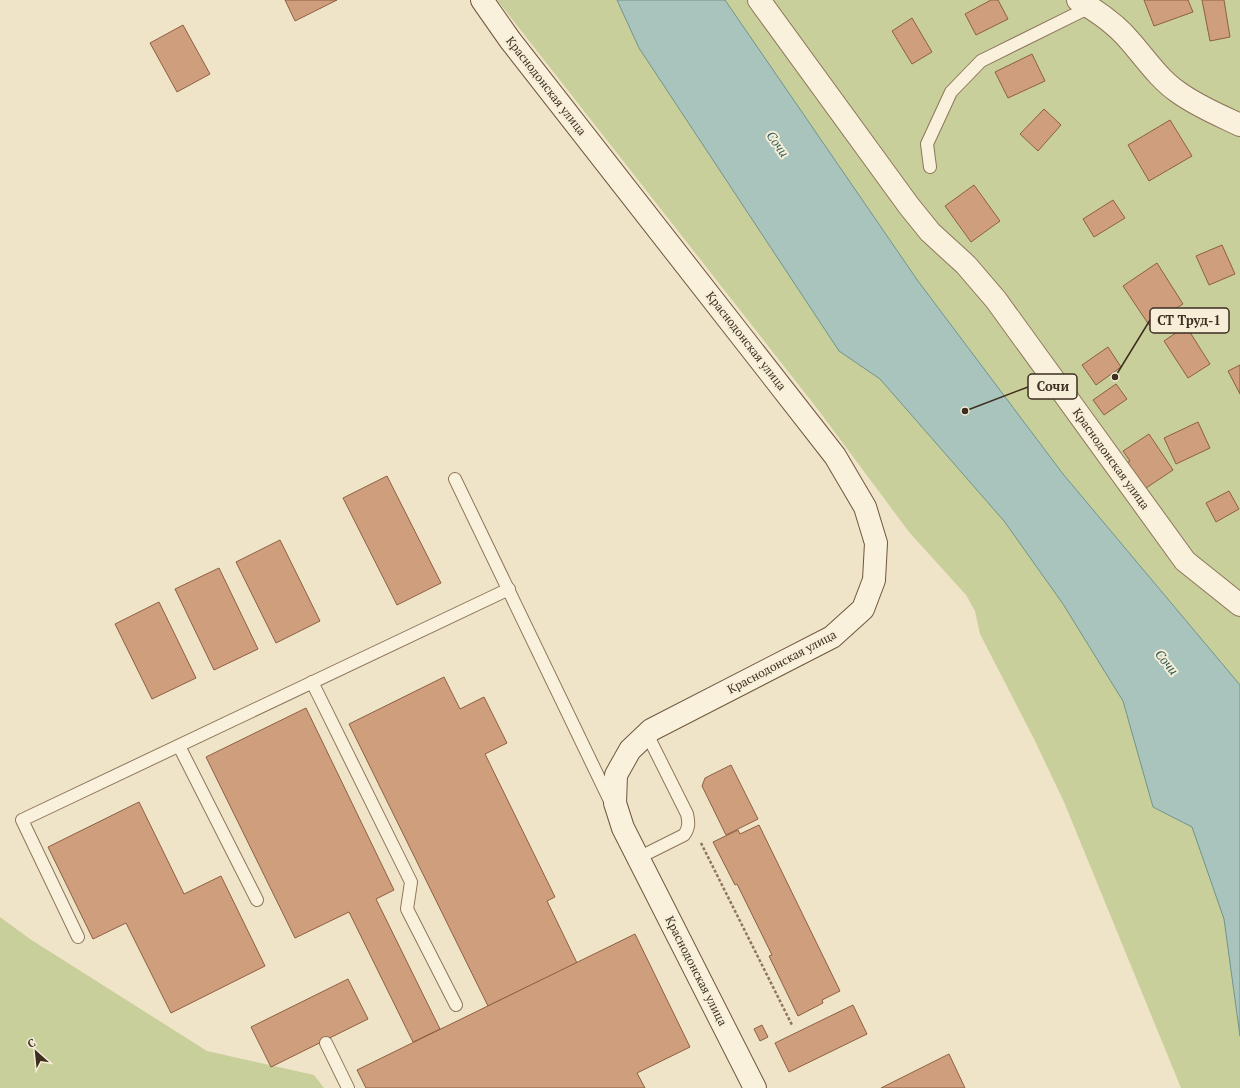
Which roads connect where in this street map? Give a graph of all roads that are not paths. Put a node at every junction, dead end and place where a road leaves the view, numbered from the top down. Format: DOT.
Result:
graph roads {
  1 [pos="482,0"];
  2 [pos="759,0"];
  3 [pos="1084,3"];
  4 [pos="1240,125"];
  5 [pos="930,167"];
  6 [pos="455,479"];
  7 [pos="508,589"];
  8 [pos="1240,605"];
  9 [pos="312,682"];
  10 [pos="647,734"];
  11 [pos="179,746"];
  12 [pos="623,828"];
  13 [pos="638,858"];
  14 [pos="257,900"];
  15 [pos="78,937"];
  16 [pos="456,1006"];
  17 [pos="326,1044"];
  18 [pos="348,1088"];
  19 [pos="755,1088"];
  1 -- 10 [label="street, Краснодонская улица"];
  2 -- 8 [label="street, Краснодонская улица"];
  3 -- 4 [label="street"];
  3 -- 5 [label="lane"];
  6 -- 7 [label="lane"];
  7 -- 9 [label="lane"];
  7 -- 12 [label="lane"];
  9 -- 11 [label="lane"];
  9 -- 16 [label="lane"];
  10 -- 12 [label="street, Краснодонская улица"];
  10 -- 13 [label="lane"];
  11 -- 14 [label="lane"];
  11 -- 15 [label="lane"];
  12 -- 13 [label="street, Краснодонская улица"];
  13 -- 19 [label="street, Краснодонская улица"];
  17 -- 18 [label="lane"];
}
